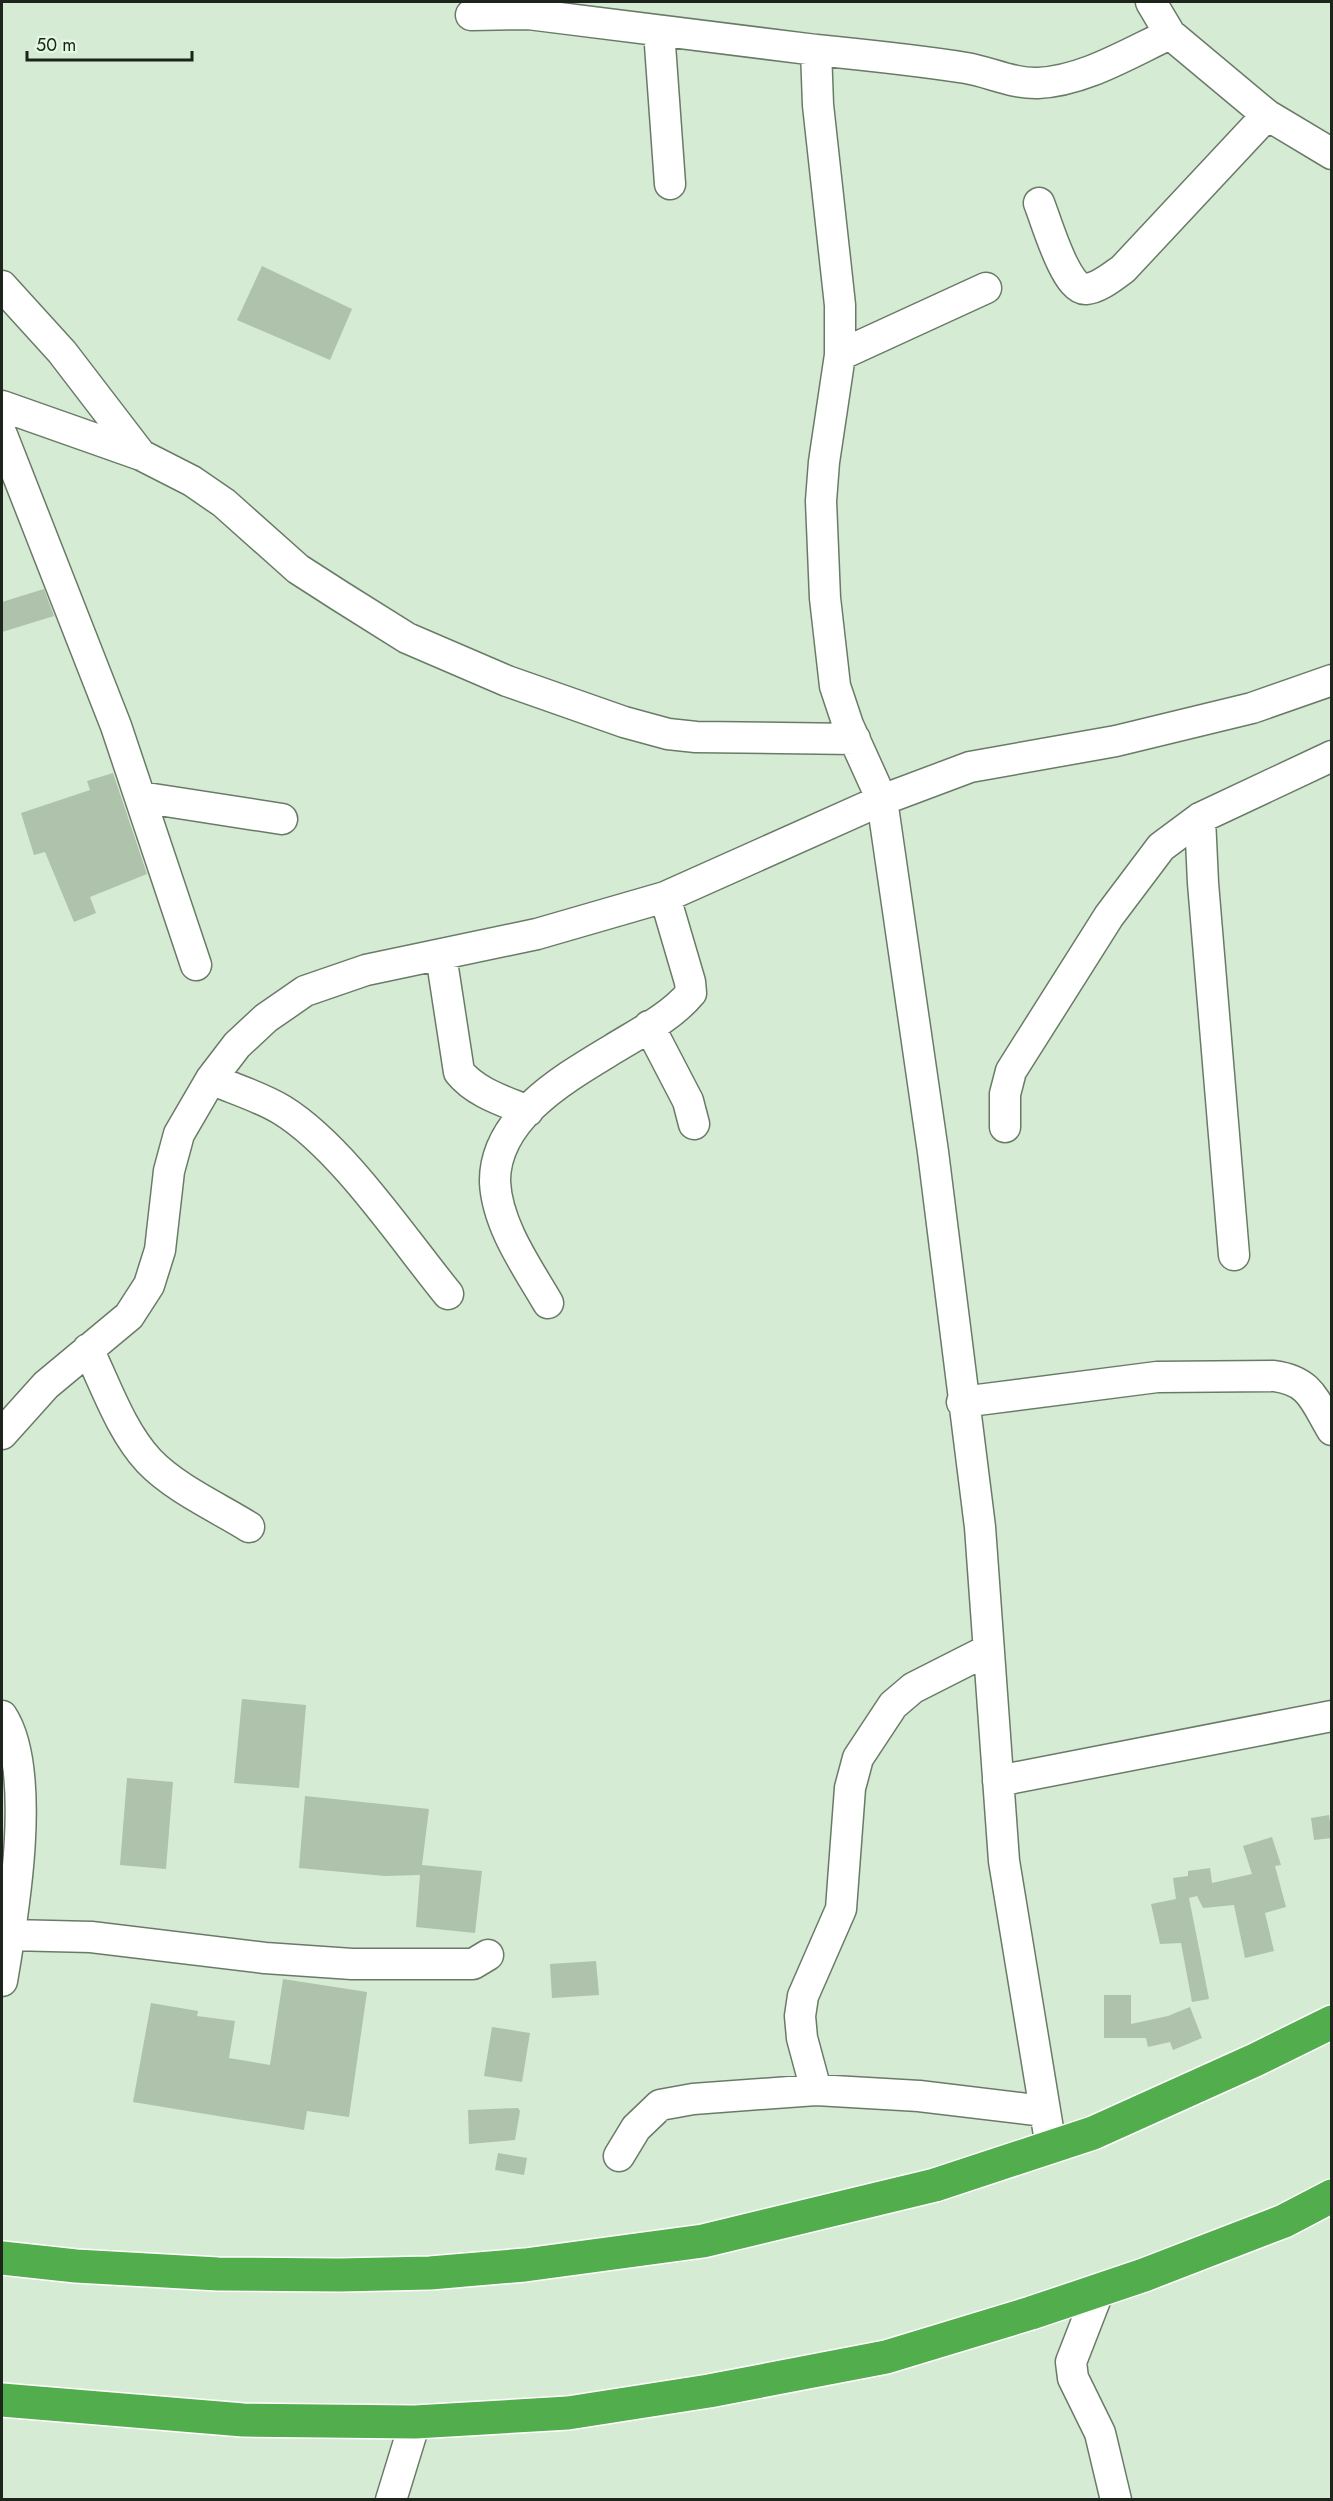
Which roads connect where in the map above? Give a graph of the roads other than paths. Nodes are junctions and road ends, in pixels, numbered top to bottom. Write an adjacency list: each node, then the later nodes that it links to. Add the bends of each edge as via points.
1 (1151, 2): 5 (street)
2 (529, 8): 3 (street); 4 (street)
3 (471, 15)
4 (659, 31): 6 (street); 9 (street)
5 (1170, 34): 6 (street, via 1107,64 1064,79 1037,83 969,69); 7 (street)
6 (816, 50): 13 (street, via 818,105 840,305)
7 (1267, 115): 8 (street); 10 (street, via 1123,269 1086,289 1076,287 1067,276)
8 (1332, 154)
9 (670, 184)
10 (1039, 203)
11 (2, 286): 16 (street, via 62,352)
12 (986, 288): 13 (street)
13 (840, 355): 18 (street, via 824,462 824,587 835,686)
14 (2, 406): 16 (street)
15 (2, 435): 20 (street)
16 (141, 455): 18 (street, via 192,481 298,569 407,638 507,681 668,734)
17 (1332, 680): 21 (street, via 1252,708 1116,741 970,767)
18 (855, 739): 21 (street)
19 (1332, 756): 22 (street)
20 (140, 797): 23 (street); 26 (street)
21 (882, 800): 24 (street); 36 (street, via 933,1152)
22 (1200, 818): 31 (street, via 1161,847 1102,925 1011,1071 1005,1094); 32 (street)
23 (282, 819)
24 (664, 897): 25 (street, via 537,934); 27 (street, via 691,993)
25 (441, 955): 28 (street, via 366,970 304,991 237,1045); 29 (street, via 459,1072 479,1090)
26 (196, 964)
27 (649, 1026): 29 (street, via 566,1077); 30 (street, via 688,1101)
28 (211, 1079): 33 (street, via 282,1110 318,1138); 35 (street, via 179,1134 160,1250 149,1285 129,1316)
29 (528, 1111): 34 (street, via 506,1136 497,1158 495,1184 514,1244)
30 (694, 1124)
31 (1005, 1127)
32 (1234, 1255)
33 (448, 1294)
34 (548, 1303)
35 (88, 1349): 38 (street, via 46,1385); 39 (street, via 131,1438 150,1462)
36 (962, 1402): 37 (street, via 1157,1377 1274,1376 1293,1379 1307,1388); 40 (street, via 980,1527)
37 (1332, 1430)
38 (2, 1434)
39 (249, 1527)
40 (988, 1650): 43 (street); 48 (street, via 913,1688 893,1705 858,1758 850,1788 841,1909 803,1996 800,2016)
41 (2, 1716): 44 (street, via 18,1765 21,1794 16,1902)
42 (1332, 1716): 43 (street)
43 (998, 1781): 49 (street, via 1004,1861)
44 (10, 1935): 45 (street, via 91,1937 352,1964 473,1964); 46 (street)
45 (488, 1955)
46 (2, 1981)
47 (1332, 2022): 50 (highway, via 1104,2128)
48 (816, 2090): 49 (street, via 919,2096); 51 (street, via 693,2098 660,2105 636,2128)
49 (1044, 2111): 50 (street)
50 (1052, 2147): 53 (highway, via 935,2185 702,2241 525,2265 430,2272 218,2274)
51 (620, 2156)
52 (1332, 2196): 54 (highway, via 1284,2220)
53 (2, 2258)
54 (1099, 2290): 56 (highway, via 886,2357 839,2367 568,2413); 58 (street, via 1071,2362 1073,2378 1100,2433)
55 (2, 2400): 56 (highway, via 243,2420)
56 (415, 2422): 57 (street)
57 (391, 2499)
58 (1116, 2499)

